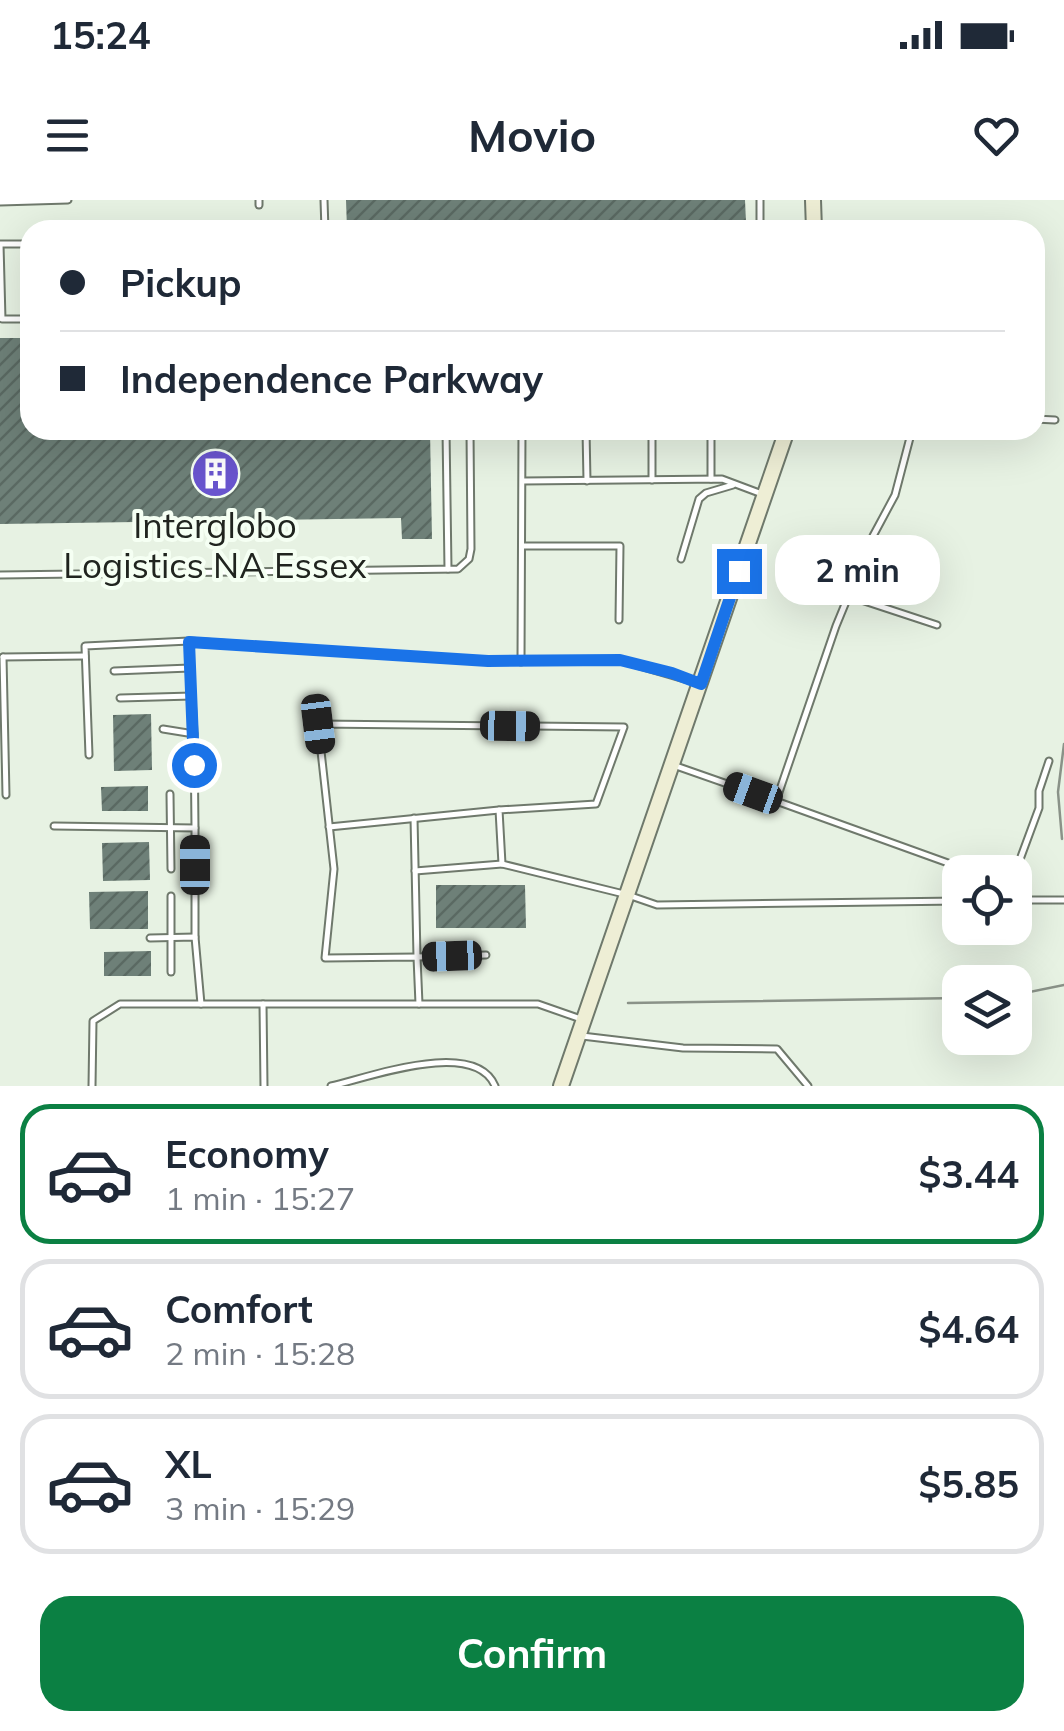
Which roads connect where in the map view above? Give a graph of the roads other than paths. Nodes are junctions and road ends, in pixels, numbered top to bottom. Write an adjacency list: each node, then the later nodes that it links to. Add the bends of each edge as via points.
1 (68, 200): 2 (lane)
2 (0, 202)
3 (20, 244): 4 (lane, via 0,244 2,320)
4 (20, 319)
5 (1045, 420): 6 (lane)
6 (1055, 420)
7 (446, 440): 23 (lane)
8 (470, 440): 23 (lane, via 472,549 458,569)
9 (522, 440): 18 (lane)
10 (586, 440): 15 (lane)
11 (652, 440): 16 (lane)
12 (711, 440): 17 (lane)
13 (784, 440): 20 (main road)
14 (910, 440): 25 (lane, via 896,495)
15 (586, 480): 16 (lane); 18 (lane)
16 (652, 480): 17 (lane)
17 (711, 480): 19 (lane)
18 (523, 481): 21 (lane)
19 (736, 484): 20 (lane); 22 (lane, via 699,500)
20 (765, 495): 34 (main road)
21 (522, 546): 26 (lane, via 620,546); 31 (lane)
22 (681, 560)
23 (448, 569): 24 (lane)
24 (0, 575)
25 (849, 596): 27 (lane); 44 (lane)
26 (619, 620)
27 (937, 625)
28 (189, 642): 29 (lane, via 85,646); 31 (lane); 32 (lane)
29 (85, 656): 30 (lane); 39 (lane)
30 (2, 657): 43 (lane)
31 (521, 662): 34 (lane, via 620,660)
32 (190, 668): 33 (lane); 35 (lane)
33 (114, 670)
34 (701, 684): 41 (main road)
35 (192, 696): 36 (lane); 38 (lane)
36 (120, 698)
37 (163, 730): 38 (lane)
38 (194, 734): 50 (lane)
39 (88, 754)
40 (1049, 761): 51 (lane)
41 (673, 765): 44 (lane); 56 (main road)
42 (170, 794): 49 (lane)
43 (6, 796)
44 (776, 801): 52 (lane)
45 (499, 810): 46 (lane); 48 (lane, via 596,804 624,727 318,724); 53 (lane)
46 (414, 818): 48 (lane); 55 (lane)
47 (54, 826): 49 (lane)
48 (329, 827): 65 (lane, via 334,869 325,958)
49 (168, 828): 50 (lane); 54 (lane)
50 (195, 828): 61 (lane)
51 (1021, 855)
52 (942, 861)
53 (502, 864): 55 (lane); 56 (lane)
54 (171, 869)
55 (415, 871): 65 (lane)
56 (628, 895): 60 (lane, via 657,905); 70 (main road)
57 (170, 896): 63 (lane)
58 (1032, 900): 59 (lane)
59 (1064, 900)
60 (942, 901)
61 (196, 937): 63 (lane); 67 (lane)
62 (150, 938): 63 (lane)
63 (169, 938): 66 (lane)
64 (486, 955): 65 (lane)
65 (417, 957): 69 (lane)
66 (172, 972)
67 (200, 1004): 68 (lane); 71 (lane, via 120,1004 98,1015)
68 (263, 1004): 69 (lane); 72 (lane)
69 (419, 1004): 70 (lane, via 538,1004)
70 (581, 1028): 75 (main road); 76 (lane, via 682,1048 777,1049)
71 (92, 1086)
72 (264, 1086)
73 (330, 1086): 74 (lane, via 453,1060 479,1066)
74 (494, 1086)
75 (561, 1086)
76 (808, 1086)

